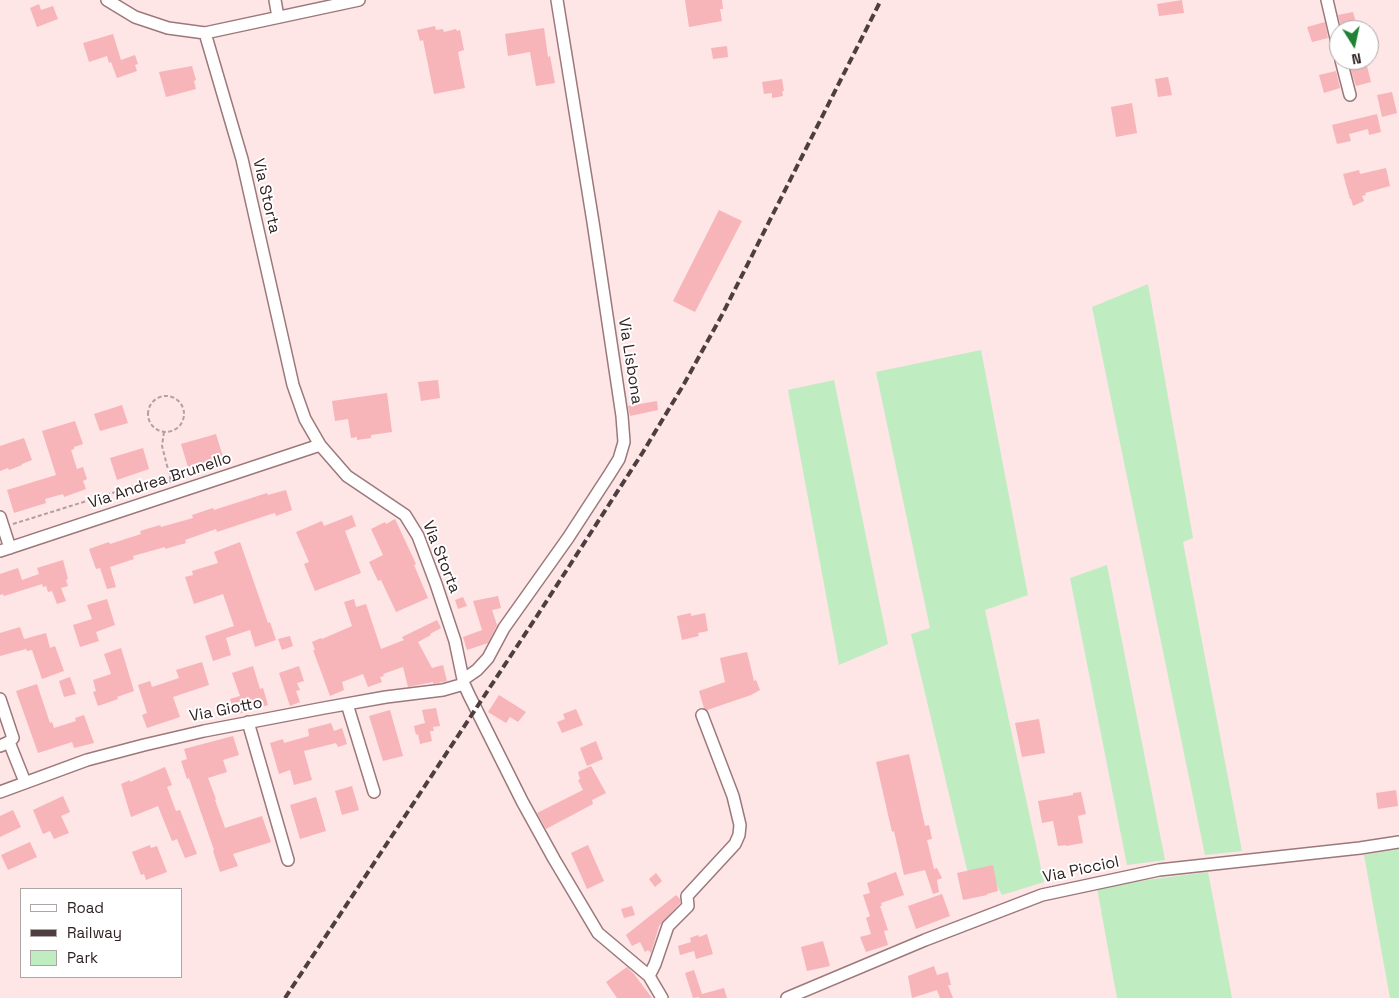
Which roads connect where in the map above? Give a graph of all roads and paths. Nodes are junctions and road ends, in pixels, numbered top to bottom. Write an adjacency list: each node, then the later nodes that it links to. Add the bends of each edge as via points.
1 (107, 0): 8 (street, via 135,17 168,28)
2 (275, 0): 6 (street)
3 (358, 0): 6 (street)
4 (557, 0): 15 (street, Via Lisbona, via 624,442 609,475 504,628 488,658)
5 (1326, 0): 7 (street)
6 (278, 17): 8 (street)
7 (1331, 20)
8 (205, 33): 12 (street, Via Storta, via 242,159 293,385 305,419)
9 (1344, 70): 10 (street)
10 (1350, 95)
11 (164, 432): 11 (path, via 152,426 148,412 155,400 168,397 180,403 184,415 182,424 171,432); 13 (path, via 162,446 172,482 157,480)
12 (320, 445): 14 (street, Via Andrea Brunello); 15 (street, Via Storta, via 347,476 406,515 418,536 436,584 455,641)
13 (2, 522): 14 (street, Via Andrea Brunello)
14 (5, 549)
15 (464, 682): 17 (street, Via Giotto, via 438,691); 26 (street, Via Storta, via 540,834 598,933)
16 (0, 699): 20 (street, via 14,738)
17 (347, 704): 19 (street, Via Giotto); 23 (street)
18 (702, 715): 26 (street, via 734,796 740,825 738,835 735,844 687,896 688,906 668,926)
19 (248, 722): 21 (street, Via Giotto, via 87,760); 25 (street)
20 (4, 744): 21 (street)
21 (25, 782): 22 (street, Via Giotto)
22 (0, 792)
23 (374, 792)
24 (1399, 842): 28 (street, Via Picciol, via 1159,870 1042,895)
25 (288, 860)
26 (649, 976): 27 (street, Via Storta)
27 (662, 998)
28 (788, 998)

